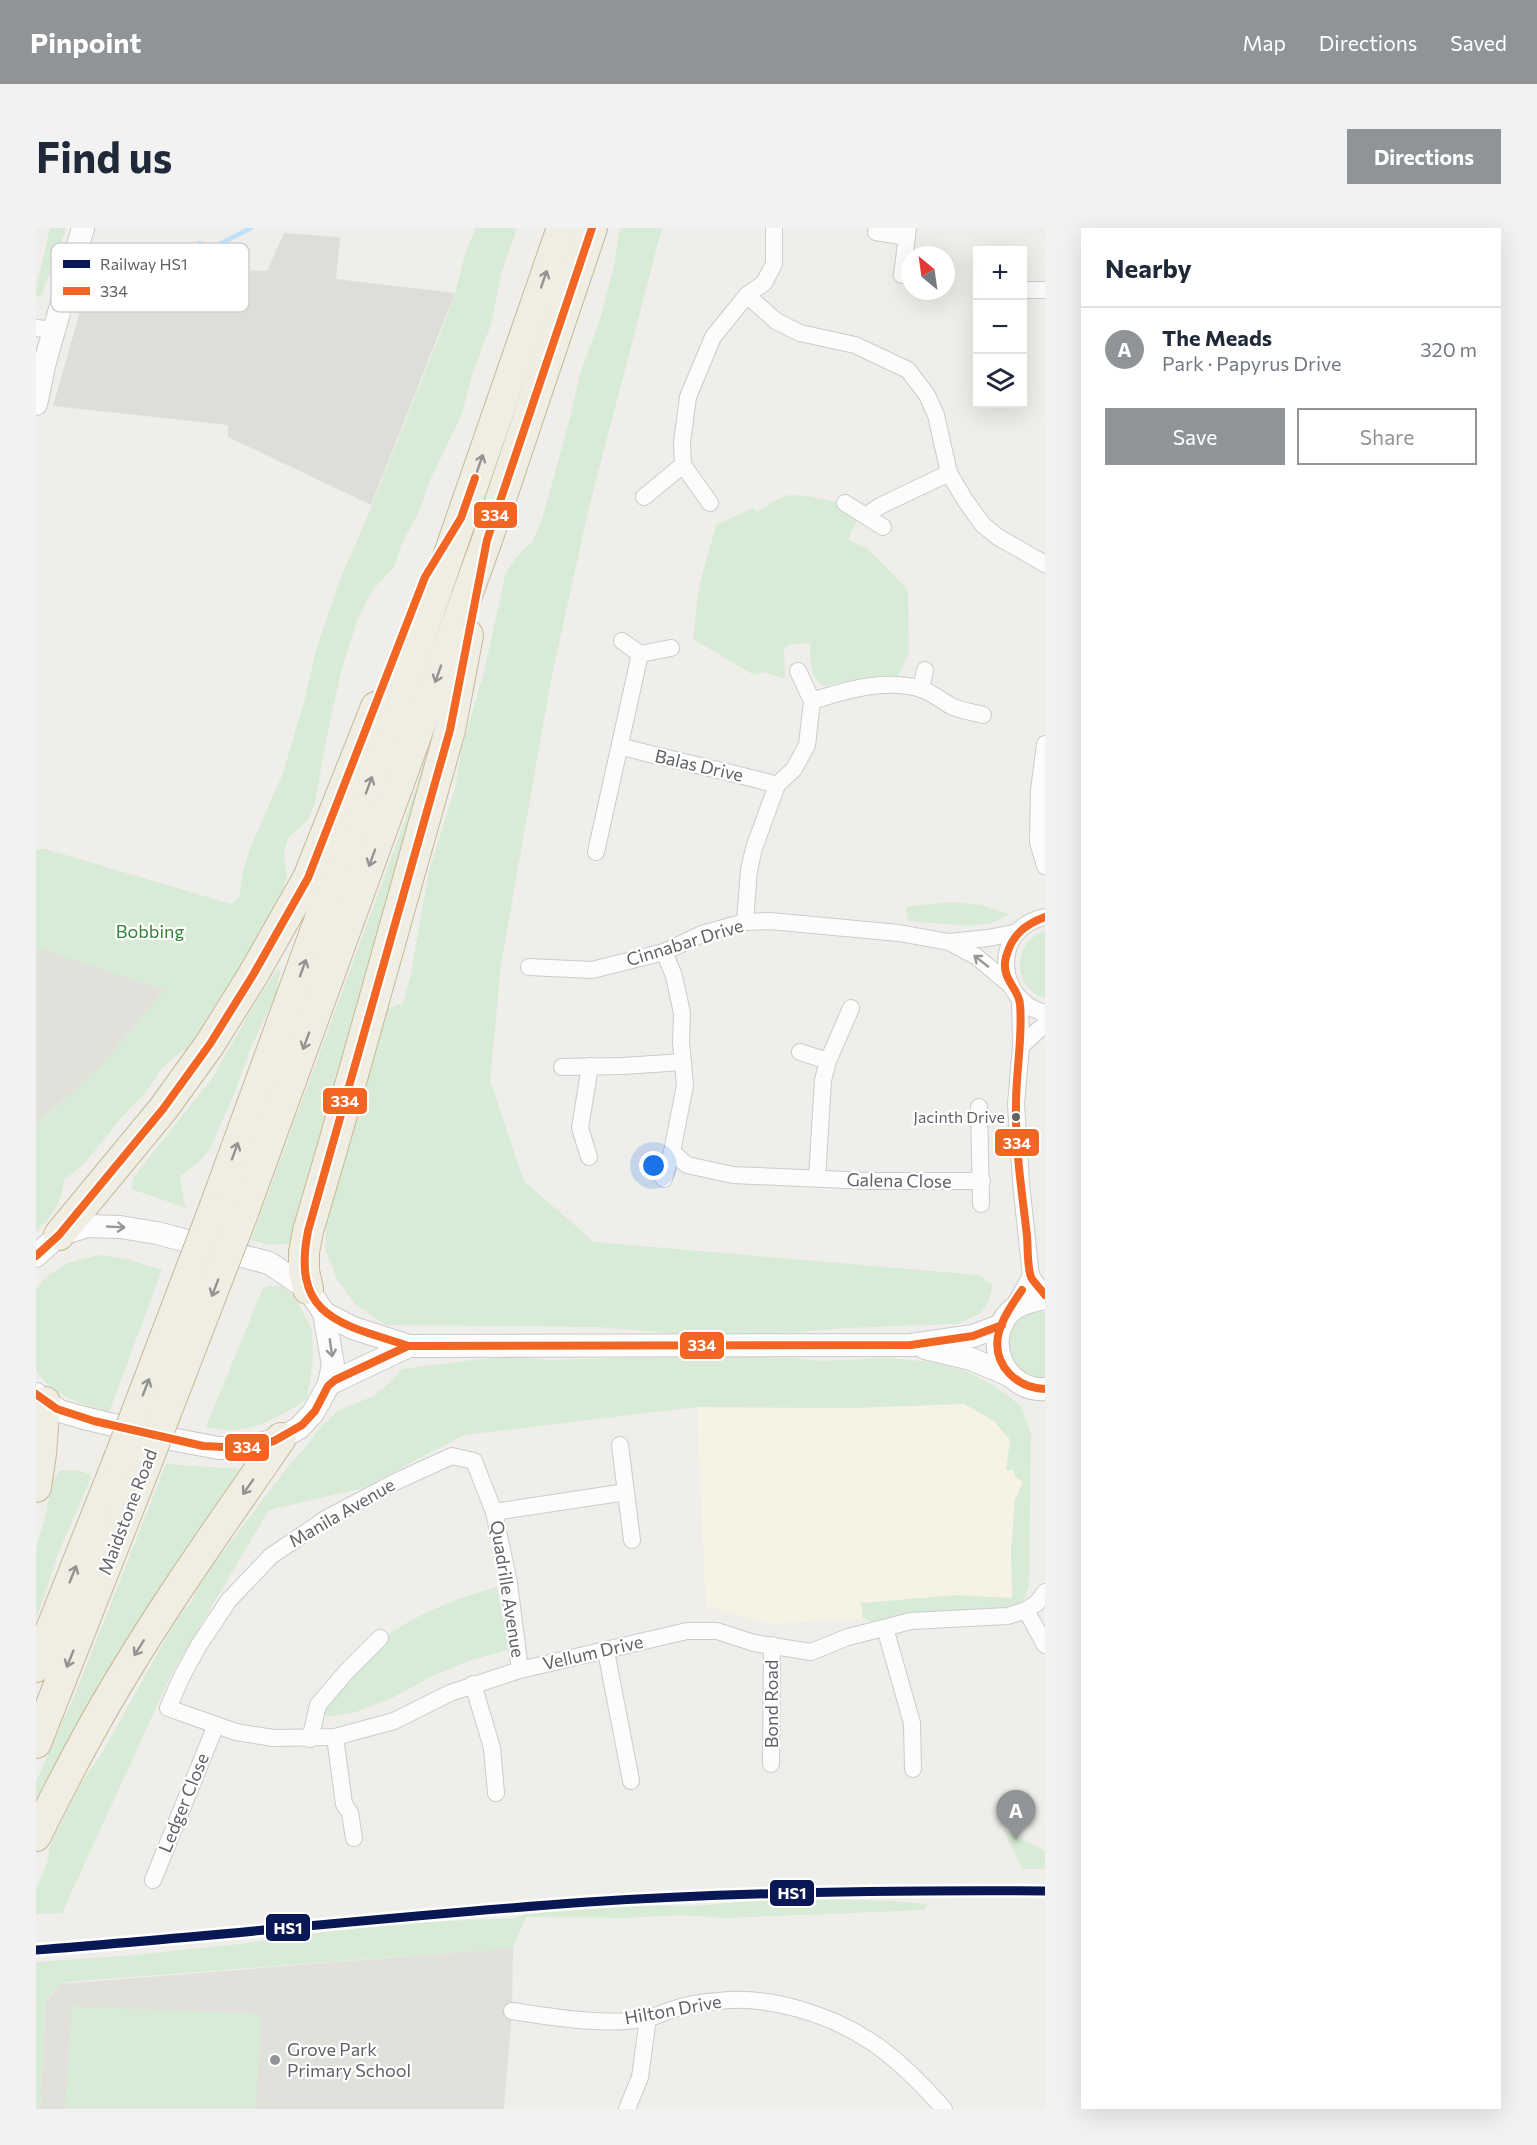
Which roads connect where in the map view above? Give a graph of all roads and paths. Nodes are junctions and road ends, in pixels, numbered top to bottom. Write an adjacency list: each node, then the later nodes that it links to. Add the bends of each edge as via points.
1 (83, 228): 7 (main road)
2 (562, 228): 21 (highway, one-way to 2)
3 (592, 228): 23 (highway)
4 (774, 228): 11 (street, via 774,264 764,283)
5 (876, 232): 6 (street)
6 (908, 233)
7 (78, 243)
8 (1045, 284): 10 (street)
9 (1027, 290): 10 (street)
10 (1045, 292)
11 (747, 295): 15 (street, via 713,337 697,373 688,397); 16 (street, via 776,321 800,333 855,345 908,370 936,415)
12 (52, 312): 13 (main road)
13 (46, 329): 14 (main road, via 45,362)
14 (36, 404)
15 (683, 465): 17 (street); 18 (street)
16 (950, 473): 20 (street); 24 (street, via 983,525)
17 (644, 497)
18 (710, 502)
19 (845, 503): 20 (street)
20 (867, 516): 22 (street)
21 (461, 518): 62 (highway, one-way to 21, via 326,906); 63 (highway, via 425,578 308,878 210,1044 163,1109)
22 (883, 527)
23 (487, 540): 62 (highway, one-way to 62); 67 (highway, via 450,730 308,1231 304,1271)
24 (1045, 564)
25 (622, 641): 27 (street)
26 (671, 648): 27 (street)
27 (640, 654): 34 (street)
28 (926, 670): 30 (street)
29 (798, 671): 31 (street)
30 (921, 689): 31 (street, via 878,685); 32 (street, via 954,707)
31 (812, 701): 35 (street, via 807,745 794,769)
32 (983, 714)
33 (1045, 744): 37 (street, via 1038,842)
34 (620, 746): 35 (street, Balas Drive); 36 (street)
35 (777, 785): 39 (street, via 754,848)
36 (596, 852)
37 (1045, 866)
38 (1045, 917): 40 (street)
39 (745, 922): 41 (street, Cinnabar Drive, via 899,933); 42 (street, Cinnabar Drive, via 702,934)
40 (1018, 932): 41 (street, Cinnabar Drive); 44 (street, via 1005,960)
41 (949, 942): 44 (street, Cinnabar Drive, one-way to 41, via 977,957)
42 (664, 952): 43 (street, Cinnabar Drive, via 592,970); 52 (street, via 682,1013)
43 (529, 967)
44 (1010, 985): 45 (street)
45 (1020, 1000): 47 (street); 49 (street)
46 (851, 1008): 51 (street)
47 (1045, 1013)
48 (1045, 1024): 49 (street)
49 (1021, 1046): 65 (street, via 1016,1104)
50 (800, 1052): 51 (street)
51 (828, 1061): 58 (street, via 823,1080)
52 (683, 1062): 53 (street); 56 (street, via 685,1085)
53 (590, 1066): 54 (street); 57 (street, via 580,1128)
54 (562, 1067)
55 (979, 1107): 60 (street)
56 (672, 1152): 58 (street, Galena Close, via 687,1165 733,1175); 59 (street)
57 (589, 1157)
58 (817, 1178): 60 (street, Galena Close)
59 (664, 1179)
60 (982, 1181): 61 (street)
61 (981, 1204)
62 (229, 1210): 78 (highway, Maidstone Road, bridge)
63 (59, 1235): 64 (main road); 67 (main road, one-way to 67, via 87,1226 157,1233 269,1263)
64 (36, 1256)
65 (1031, 1276): 66 (street); 68 (street)
66 (1045, 1296): 68 (main road)
67 (316, 1301): 70 (main road, via 354,1328); 72 (main road, one-way to 72, via 333,1365)
68 (1007, 1318): 69 (main road, via 973,1336); 71 (main road, via 998,1338 998,1351)
69 (911, 1345): 70 (main road); 71 (main road, via 971,1359)
70 (409, 1346): 72 (main road)
71 (1009, 1375): 73 (main road, via 1035,1390)
72 (329, 1384): 75 (main road, via 313,1413 299,1428)
73 (1045, 1389)
74 (40, 1398): 75 (main road, via 60,1411 84,1418 219,1448 246,1448); 79 (highway, via 41,1454)
75 (281, 1438): 102 (highway, one-way to 102, via 123,1674)
76 (621, 1445): 80 (street)
77 (452, 1456): 81 (street, Quadrille Avenue, via 474,1461); 93 (street, Manila Avenue, via 327,1518 271,1556 229,1600 199,1645)
78 (131, 1464): 90 (highway, Maidstone Road, one-way to 78); 97 (highway, Maidstone Road, one-way to 97)
79 (36, 1487)
80 (626, 1492): 81 (street); 82 (street)
81 (494, 1512): 91 (street, Quadrille Avenue)
82 (632, 1540)
83 (1045, 1592): 84 (street)
84 (1026, 1610): 85 (street, Vellum Drive, via 992,1617 916,1620); 88 (street)
85 (885, 1628): 87 (street, Vellum Drive, via 811,1652); 99 (street, via 912,1723)
86 (380, 1638): 96 (street, via 318,1706)
87 (772, 1645): 89 (street, Vellum Drive, via 717,1631 687,1631); 98 (street, Bond Road)
88 (1045, 1645)
89 (606, 1651): 91 (street, Vellum Drive); 100 (street)
90 (36, 1667)
91 (520, 1670): 92 (street, Vellum Drive)
92 (473, 1684): 95 (street, Vellum Drive, via 394,1721); 101 (street, via 492,1749)
93 (168, 1708): 94 (street, Vellum Drive)
94 (216, 1725): 96 (street, Vellum Drive, via 273,1738); 104 (street, Ledger Close)
95 (336, 1737): 96 (street, Vellum Drive); 103 (street, via 344,1804 350,1813)
96 (310, 1739)
97 (36, 1743)
98 (771, 1764)
99 (913, 1769)
100 (631, 1781)
101 (496, 1793)
102 (36, 1836)
103 (354, 1838)
104 (153, 1881)
105 (512, 2011): 106 (street, Hilton Drive, via 565,2019)
106 (648, 2018): 107 (street, via 640,2077); 108 (street, Hilton Drive, via 676,2008 722,2000 786,2006 821,2016 870,2041 913,2075)
107 (627, 2109)
108 (944, 2109)

